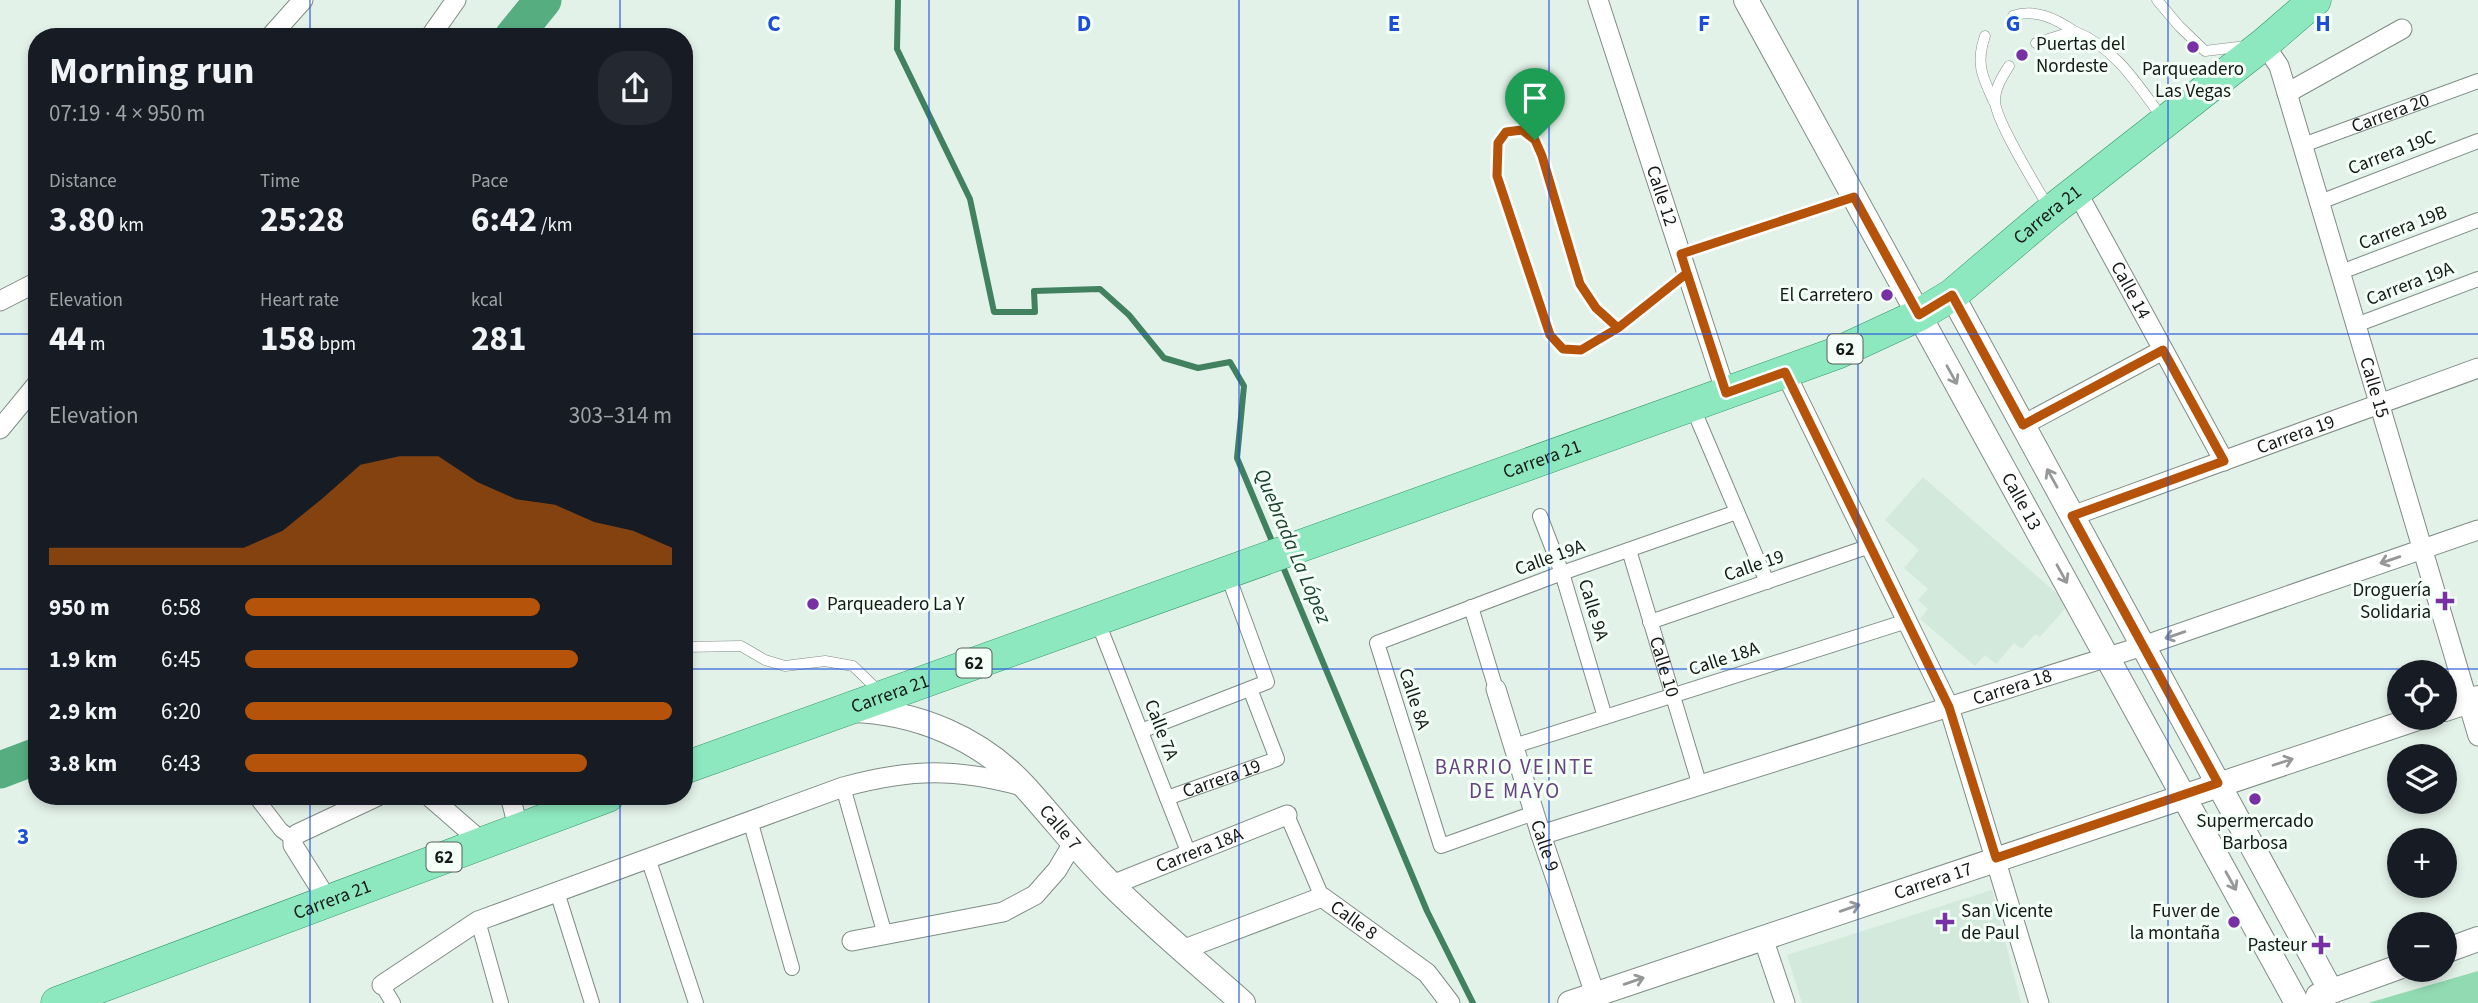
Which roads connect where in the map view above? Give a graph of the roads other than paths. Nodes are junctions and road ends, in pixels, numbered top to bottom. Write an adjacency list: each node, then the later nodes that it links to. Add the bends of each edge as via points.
1 (303, 0): 8 (street)
2 (456, 0): 9 (street)
3 (1746, 0): 23 (street, Calle 13)
4 (2157, 0): 14 (lane, via 2205,51)
5 (2315, 0): 14 (main road, Carrera 21 / 62)
6 (1603, 1): 27 (street, Calle 12)
7 (2013, 16): 11 (lane, via 2046,16)
8 (278, 28)
9 (436, 28)
10 (2402, 29): 17 (street)
11 (2074, 31): 13 (lane); 19 (lane, via 2097,43 2126,68)
12 (1985, 36): 18 (lane, via 1980,71)
13 (2036, 43)
14 (2264, 44): 17 (street, Calle 15, via 2279,66); 19 (main road, Carrera 21 / 62)
15 (2009, 66): 18 (lane, via 1999,82)
16 (2478, 81): 21 (street, Carrera 20)
17 (2287, 93): 21 (street, Calle 15)
18 (1995, 104): 25 (lane)
19 (2164, 120): 22 (main road, Carrera 21 / 62)
20 (2478, 141): 24 (street, Carrera 19C)
21 (2303, 145): 24 (street, Calle 15)
22 (2077, 192): 25 (main road, Carrera 21 / 62); 36 (street, Calle 14)
23 (1854, 197): 27 (lane); 33 (street, Calle 13)
24 (2320, 201): 28 (street, Calle 15)
25 (2051, 212): 31 (main road, Carrera 21 / 62)
26 (2478, 220): 28 (street, Carrera 19B)
27 (1684, 264): 35 (lane); 39 (street, Calle 12)
28 (2341, 272): 34 (street, Calle 15)
29 (2478, 279): 34 (street, Carrera 19A)
30 (28, 287): 32 (street)
31 (1952, 295): 33 (main road, Carrera 21 / 62); 43 (street, Calle 13)
32 (0, 301)
33 (1919, 315): 38 (main road, Carrera 21 / 62); 63 (street, Calle 13, one-way to 63)
34 (2356, 325): 41 (street, Calle 15)
35 (1618, 328): 35 (lane, via 1581,350 1563,349 1550,335 1497,176 1498,143 1506,132 1522,130 1535,140 1580,284 1596,308)
36 (2163, 350): 43 (street); 45 (street, Calle 14)
37 (2478, 368): 41 (street, Carrera 19)
38 (1785, 372): 39 (main road, Carrera 21 / 62); 50 (street)
39 (1726, 393): 42 (main road, Carrera 21 / 62)
40 (28, 395): 44 (street)
41 (2380, 404): 45 (street, Carrera 19); 51 (street, Calle 15)
42 (1692, 406): 46 (street); 53 (main road, Carrera 21 / 62)
43 (2023, 425): 48 (street, Calle 13, one-way to 43)
44 (0, 429)
45 (2224, 461): 48 (street, Carrera 19)
46 (1737, 512): 52 (street, Calle 19A); 55 (street)
47 (1540, 516): 54 (street, Calle 9A)
48 (2072, 516): 61 (street, Calle 13)
49 (2478, 530): 51 (street, Carrera 18)
50 (1870, 547): 55 (street, Calle 19); 58 (street)
51 (2423, 549): 61 (street, Carrera 18, one-way to 61); 68 (street, Calle 15)
52 (1629, 550): 54 (street, Calle 19A); 59 (street, Calle 10)
53 (1227, 573): 57 (main road, Carrera 21 / 62); 64 (street, via 1267,682)
54 (1562, 573): 56 (street, Calle 19A); 71 (street, Calle 9A)
55 (1767, 582): 59 (street, Calle 19)
56 (1471, 607): 60 (street, Calle 19A); 65 (street, Calle 9)
57 (1097, 620): 66 (main road, Carrera 21 / 62); 73 (street, Calle 7A)
58 (1907, 621): 67 (street, Calle 18A); 69 (street)
59 (1650, 622): 67 (street, Calle 10)
60 (1377, 643): 88 (street, Calle 8A, via 1441,846)
61 (2143, 646): 63 (street, Carrera 18); 77 (street, Calle 13)
62 (693, 647): 66 (lane, via 741,646 785,666 825,661 853,666)
63 (2108, 657): 69 (street, Carrera 18); 81 (street, Calle 13)
64 (1250, 689): 73 (street); 82 (street, Carrera 19, via 1277,759)
65 (1496, 689): 75 (street, Calle 9)
66 (883, 695): 70 (main road, Carrera 21 / 62)
67 (1673, 695): 71 (street, Calle 18A); 78 (street, Calle 10)
68 (2473, 699): 74 (street, Calle 15)
69 (1949, 707): 78 (street, Carrera 18); 98 (street)
70 (846, 710): 76 (main road, Carrera 21 / 62); 80 (street, Calle 7, via 905,717 942,729 978,747)
71 (1605, 717): 75 (street, Calle 18A)
72 (2387, 728): 77 (street, Carrera 17, one-way to 72)
73 (1141, 731): 82 (street, Calle 7A)
74 (2478, 736)
75 (1514, 746): 88 (street, Calle 9)
76 (693, 765)
77 (2218, 783): 81 (street, Carrera 17); 113 (street, Calle 13)
78 (1700, 786): 92 (street, Carrera 18)
79 (843, 787): 80 (street, via 915,772 990,777); 90 (street); 104 (street)
80 (1026, 787): 95 (street, Calle 7)
81 (2183, 795): 98 (street, Carrera 17); 125 (street, Calle 13, one-way to 125)
82 (1167, 798): 96 (street, Calle 7A)
83 (262, 805): 93 (street)
84 (359, 805): 93 (street)
85 (439, 805): 94 (street)
86 (512, 805): 91 (street)
87 (584, 805): 91 (main road, Carrera 21 / 62)
88 (1534, 813): 92 (street, Calle 9)
89 (1287, 815): 96 (street, Carrera 18A); 101 (street, Calle 8)
90 (750, 820): 97 (street); 110 (street)
91 (519, 830): 94 (main road, Carrera 21 / 62)
92 (1541, 835): 114 (street, Calle 9)
93 (293, 839): 102 (street)
94 (483, 843): 102 (main road, Carrera 21 / 62)
95 (1073, 843): 99 (street, Calle 7); 104 (street, via 1035,895 1003,912)
96 (1189, 854): 99 (street, Carrera 18A)
97 (649, 858): 100 (street); 119 (street)
98 (1996, 858): 105 (street, Carrera 17, one-way to 98); 124 (street)
99 (1112, 885): 109 (street, Calle 7)
100 (557, 892): 103 (street); 118 (street)
101 (1322, 897): 109 (street); 121 (street, Calle 8, via 1427,973)
102 (328, 901): 115 (main road, Carrera 21 / 62)
103 (478, 921): 112 (street); 117 (street)
104 (885, 935): 107 (street)
105 (1763, 937): 114 (street, Carrera 17, one-way to 105); 123 (street)
106 (2478, 939): 108 (street)
107 (852, 941)
108 (2457, 947)
109 (1182, 950): 120 (street, Calle 7)
110 (792, 968)
111 (2387, 971): 113 (street)
112 (382, 985): 116 (street)
113 (2331, 991): 125 (street)
114 (1596, 999): 122 (street, Carrera 17)
115 (57, 1003)
116 (393, 1003)
117 (501, 1003)
118 (592, 1003)
119 (696, 1003)
120 (1243, 1003)
121 (1450, 1003)
122 (1570, 1003)
123 (1785, 1003)
124 (2039, 1003)
125 (2298, 1003)

